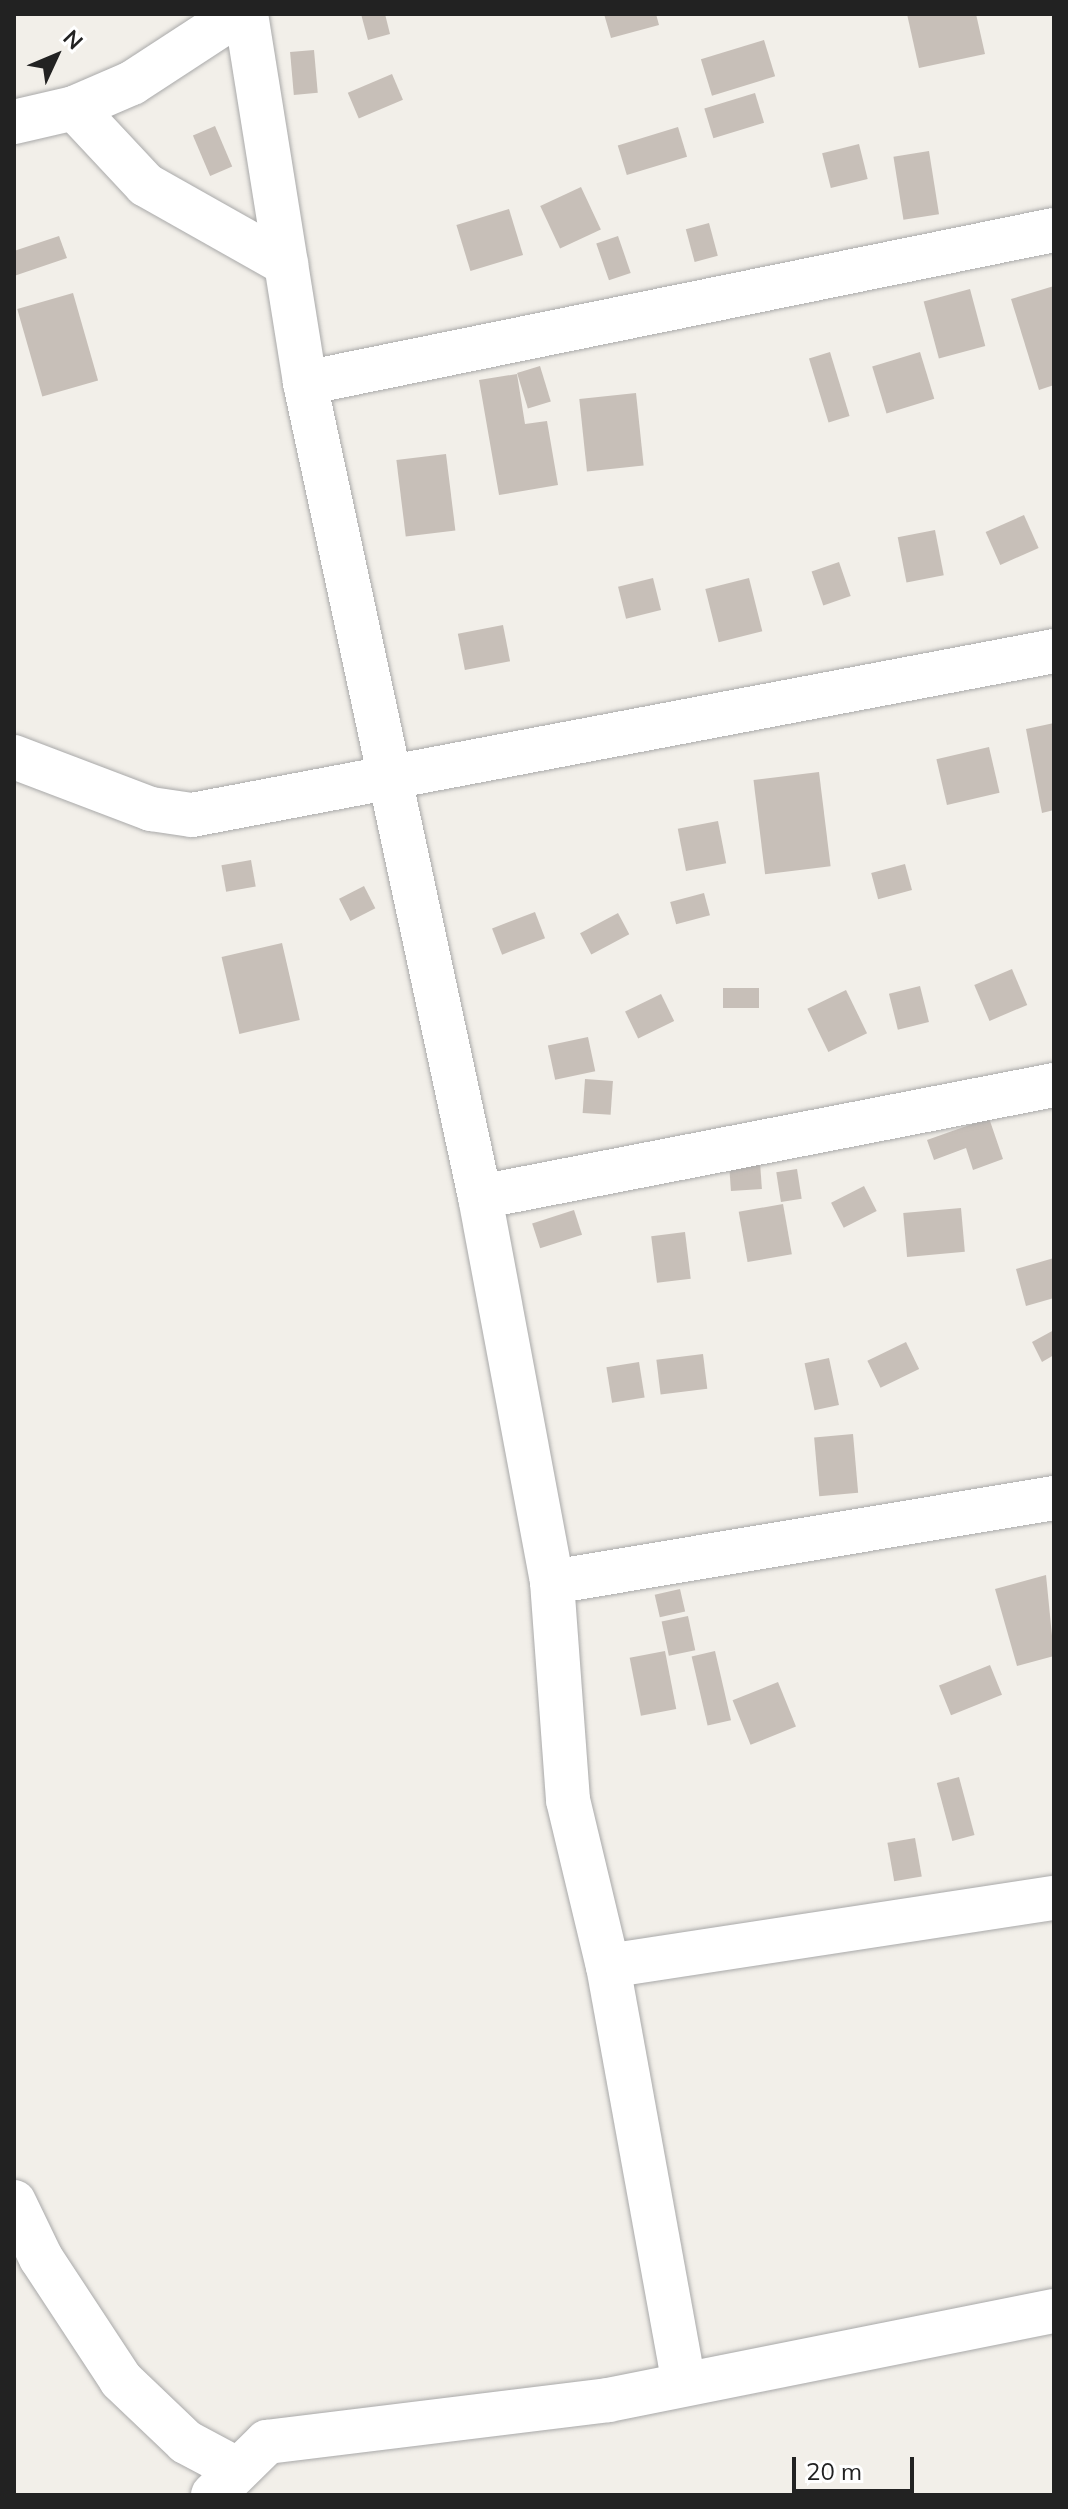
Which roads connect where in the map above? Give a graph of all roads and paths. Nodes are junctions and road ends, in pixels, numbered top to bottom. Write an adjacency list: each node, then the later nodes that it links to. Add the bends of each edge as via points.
1 (238, 14): 3 (street, via 186,53)
2 (246, 14): 6 (street)
3 (74, 108): 4 (street); 6 (street, via 146,185)
4 (14, 122)
5 (1054, 230): 7 (street)
6 (286, 264): 7 (street)
7 (305, 383): 10 (street)
8 (1054, 651): 10 (street)
9 (14, 757): 10 (street, via 151,809 192,815)
10 (386, 779): 12 (street)
11 (1054, 1085): 12 (street)
12 (480, 1197): 14 (street)
13 (1054, 1498): 14 (street)
14 (552, 1582): 16 (street, via 568,1800)
15 (1054, 1898): 16 (street)
16 (608, 1966): 19 (street)
17 (14, 2202): 20 (street, via 121,2380)
18 (1054, 2311): 19 (street)
19 (683, 2380): 20 (street, via 608,2400 267,2442)
20 (223, 2481)

